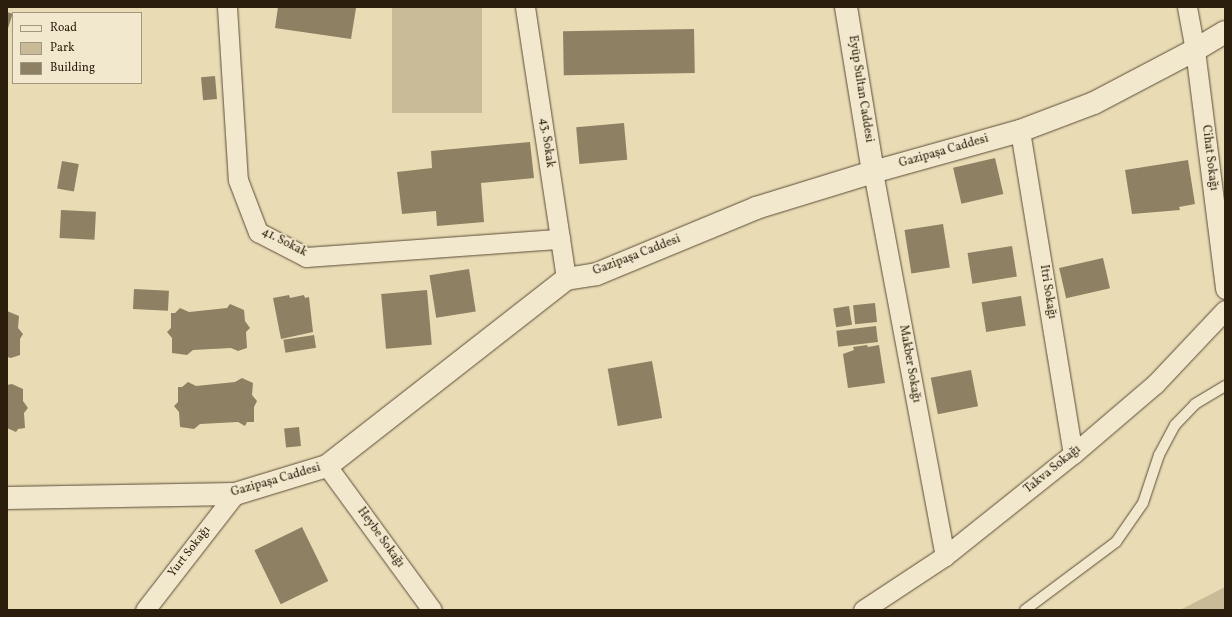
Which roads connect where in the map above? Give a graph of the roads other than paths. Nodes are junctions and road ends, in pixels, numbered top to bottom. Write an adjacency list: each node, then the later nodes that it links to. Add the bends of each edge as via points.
1 (227, 7): 9 (street, 41. Sokak, via 238,180 258,232 306,257)
2 (525, 7): 9 (street, 43. Sokak)
3 (846, 7): 8 (street, Eyüp Sultan Caddesi)
4 (1187, 7): 6 (street, Cihat Sokağı)
5 (1225, 32): 6 (street, Gazipaşa Caddesi)
6 (1195, 50): 7 (street, Gazipaşa Caddesi, via 1094,103); 11 (street, Cihat Sokağı)
7 (1020, 131): 8 (street, Gazipaşa Caddesi); 14 (street, Itri Sokağı)
8 (873, 172): 10 (street, Gazipaşa Caddesi, via 756,208 597,274); 18 (street, Makber Sokağı)
9 (560, 239): 10 (street, 43. Sokak)
10 (566, 279): 15 (street, Gazipaşa Caddesi)
11 (1225, 289)
12 (1225, 310): 14 (street, Takva Sokağı, via 1155,384)
13 (1225, 386): 22 (lane, via 1195,404 1175,425 1159,456 1143,503 1116,542)
14 (1073, 454): 18 (street, Takva Sokağı)
15 (327, 466): 16 (street, Gazipaşa Caddesi); 20 (street, Heybe Sokağı)
16 (235, 494): 17 (street, Gazipaşa Caddesi); 19 (street, Yurt Sokağı)
17 (7, 498)
18 (944, 556): 21 (street, Takva Sokağı)
19 (145, 610)
20 (432, 610)
21 (863, 610)
22 (1025, 610)

